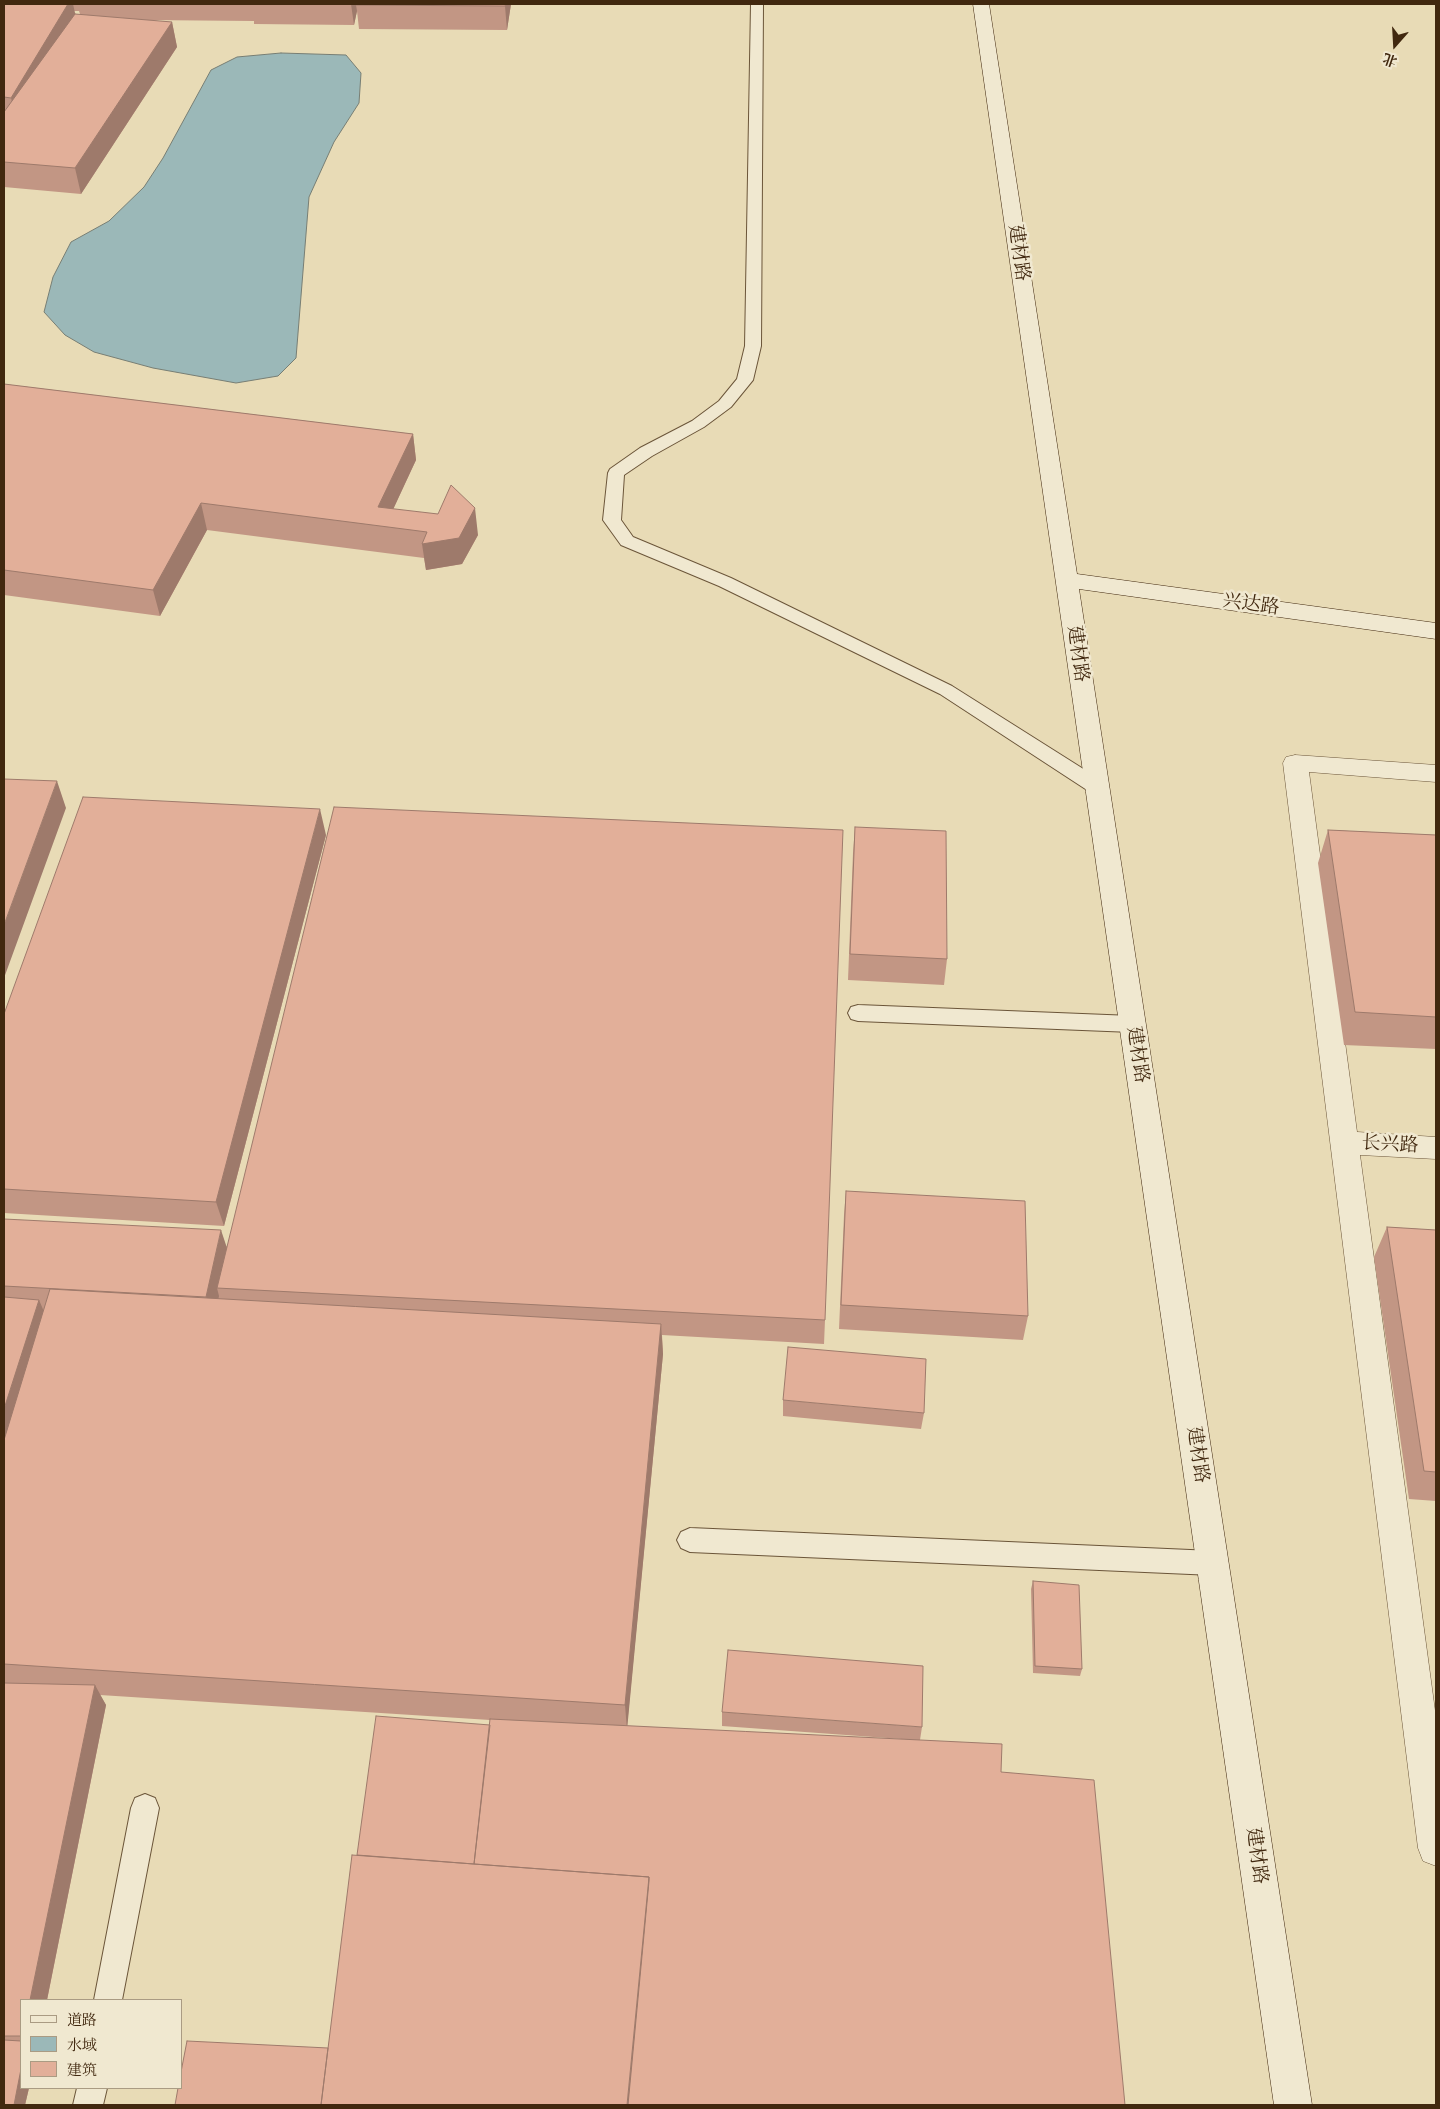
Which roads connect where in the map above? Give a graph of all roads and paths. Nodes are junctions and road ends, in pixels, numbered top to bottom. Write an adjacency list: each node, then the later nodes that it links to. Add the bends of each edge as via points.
1 (758, 4): 6 (lane, via 753,346 745,380 725,404 698,424 646,452 616,473 612,520 627,541 725,582 946,690)
2 (981, 4): 3 (street, 建材路)
3 (1066, 580): 4 (street, 兴达路); 6 (street, 建材路)
4 (1436, 631)
5 (1436, 773): 9 (street, via 1295,763)
6 (1097, 787): 8 (street, 建材路)
7 (858, 1013): 8 (lane)
8 (1132, 1024): 12 (street, 建材路)
9 (1345, 1143): 10 (street, 长兴路); 13 (street)
10 (1436, 1148)
11 (690, 1540): 12 (lane)
12 (1213, 1563): 19 (street, 建材路)
13 (1424, 1663): 15 (street)
14 (145, 1808): 16 (lane)
15 (1436, 1848)
16 (108, 1999)
17 (92, 2089): 18 (lane)
18 (88, 2105)
19 (1293, 2105)

